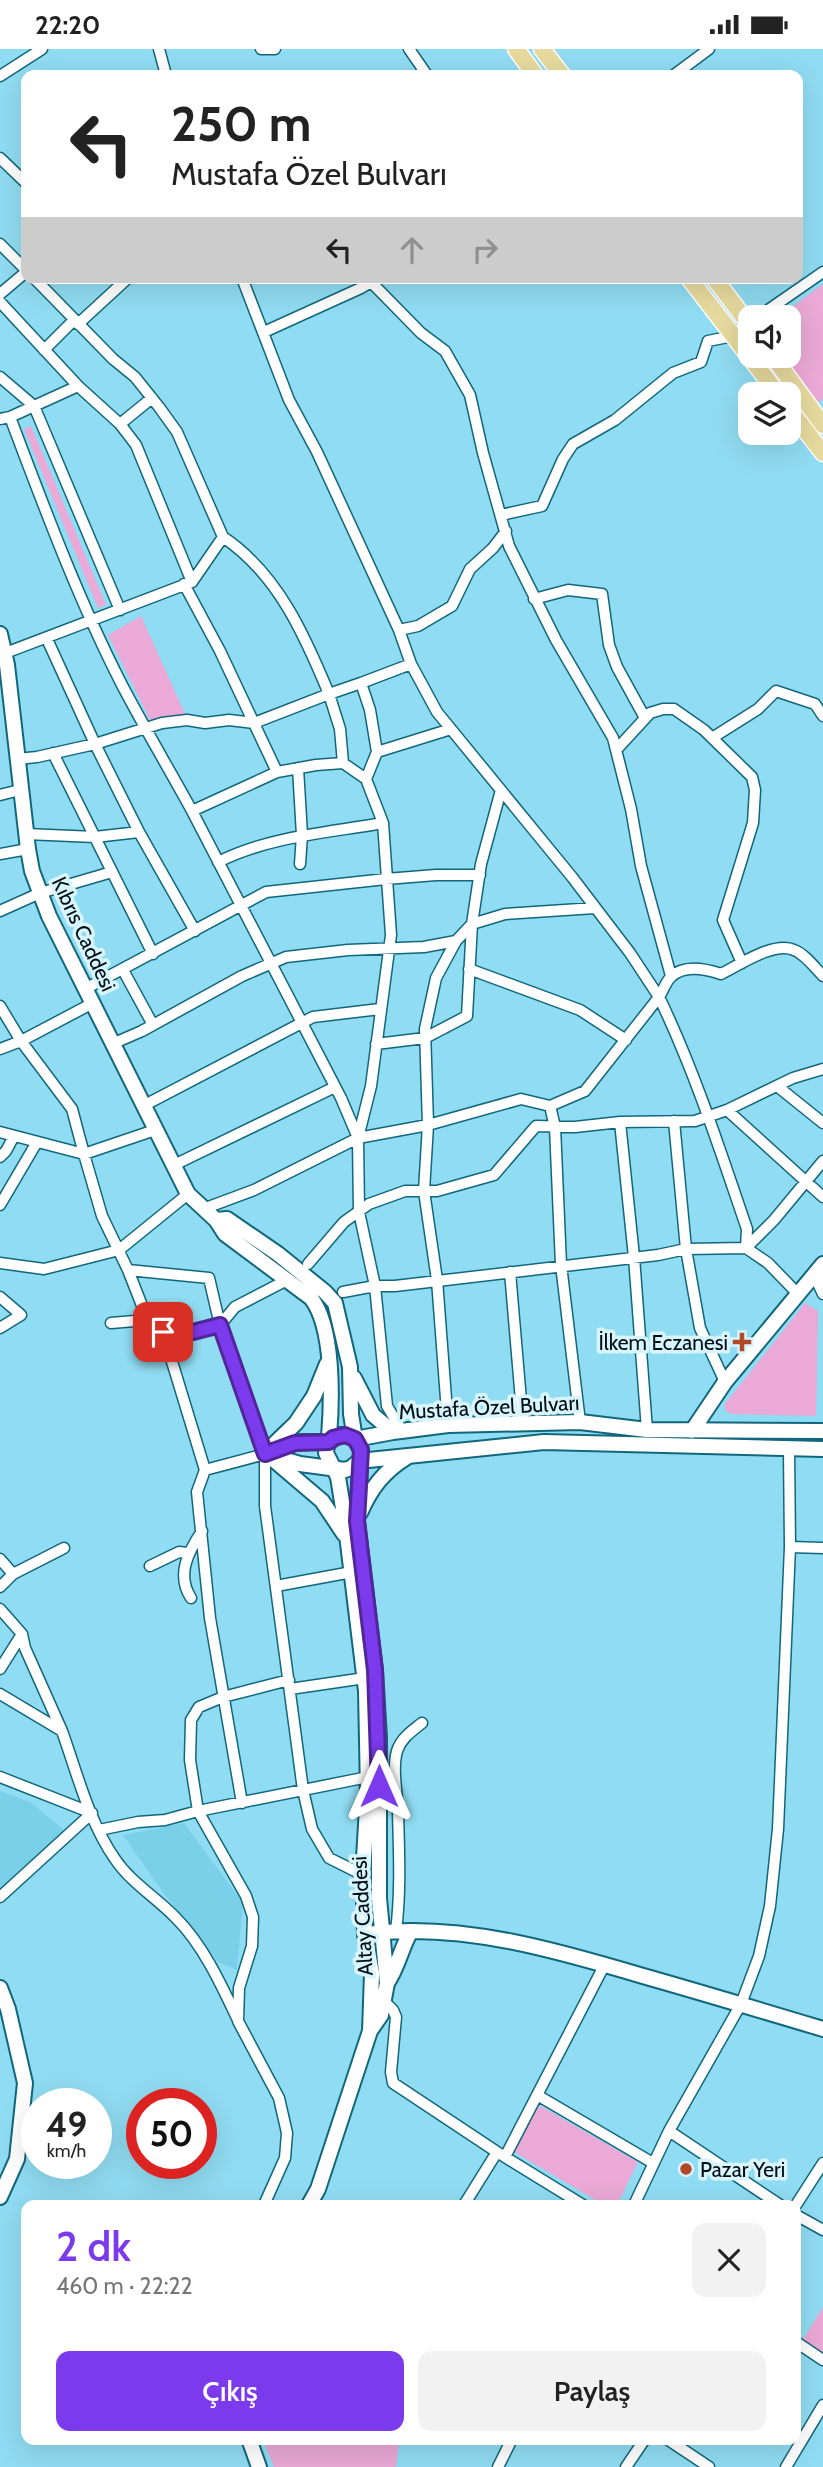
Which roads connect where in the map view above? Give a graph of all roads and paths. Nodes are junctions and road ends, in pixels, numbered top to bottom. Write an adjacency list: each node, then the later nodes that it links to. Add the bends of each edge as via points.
1 (42, 49): 14 (street)
2 (159, 49): 9 (street)
3 (261, 49): 4 (street)
4 (275, 49)
5 (409, 49): 10 (street)
6 (516, 49): 11 (main road)
7 (542, 49): 12 (main road)
8 (709, 49): 13 (street)
9 (165, 70)
10 (424, 70)
11 (532, 70)
12 (558, 70)
13 (681, 70)
14 (2, 71)
15 (0, 157): 16 (street)
16 (21, 178)
17 (0, 244): 18 (street)
18 (21, 266)
19 (823, 272): 30 (street)
20 (21, 275): 28 (street)
21 (40, 284): 32 (street)
22 (121, 284): 32 (street)
23 (244, 284): 33 (street)
24 (366, 284): 33 (street)
25 (378, 284): 47 (street, via 421,333 445,351 459,373 470,394)
26 (694, 284): 34 (main road)
27 (719, 284): 31 (main road)
28 (0, 294)
29 (0, 302): 35 (street)
30 (776, 305)
31 (738, 306)
32 (76, 322): 35 (street); 40 (street)
33 (264, 332): 54 (street, via 289,400)
34 (733, 336): 38 (main road); 47 (street, via 708,341 701,362 673,373 615,420 573,444 542,506)
35 (44, 349): 39 (street)
36 (781, 368): 45 (main road)
37 (0, 376): 41 (street)
38 (769, 382)
39 (78, 386): 41 (street); 43 (street)
40 (152, 398): 43 (street); 49 (street, via 177,432)
41 (34, 406): 42 (street); 52 (street)
42 (5, 418): 53 (street)
43 (120, 424): 50 (street, via 136,445)
44 (801, 425): 46 (main road)
45 (823, 425)
46 (823, 453)
47 (501, 515): 48 (street)
48 (506, 531): 51 (street); 54 (street, via 470,569 452,606 418,626)
49 (223, 537): 50 (street); 60 (street, via 245,552 297,621)
50 (188, 583): 52 (street); 63 (street)
51 (534, 599): 62 (street, via 568,590 601,594 609,645); 68 (street)
52 (120, 610): 53 (street)
53 (92, 620): 56 (street); 64 (street)
54 (399, 630): 58 (street)
55 (0, 634): 57 (main road, Kıbrıs Caddesi)
56 (47, 639): 57 (street); 67 (street)
57 (2, 655): 71 (main road, Kıbrıs Caddesi)
58 (411, 664): 59 (street); 65 (street)
59 (360, 683): 60 (street); 69 (street)
60 (329, 694): 63 (street); 72 (street, via 340,729)
61 (823, 716): 66 (street, via 815,704 776,691 758,709)
62 (645, 718): 66 (street, via 674,709); 68 (street)
63 (254, 723): 64 (street, via 187,720); 74 (street)
64 (146, 727): 67 (street); 79 (street)
65 (451, 729): 69 (street); 77 (street)
66 (712, 738): 100 (street, via 752,777 755,790 753,823 723,920)
67 (95, 744): 70 (street); 81 (street)
68 (616, 750): 104 (street)
69 (377, 752): 75 (street)
70 (53, 753): 71 (street); 83 (street)
71 (17, 759): 76 (main road, Kıbrıs Caddesi)
72 (343, 763): 73 (street); 75 (street)
73 (298, 768): 74 (street); 82 (street)
74 (277, 772): 79 (street)
75 (366, 779): 80 (street)
76 (20, 790): 78 (street); 84 (main road, Kıbrıs Caddesi)
77 (501, 790): 89 (street); 93 (street)
78 (0, 795)
79 (192, 811): 86 (street)
80 (383, 823): 82 (street); 90 (street)
81 (139, 832): 83 (street); 96 (street)
82 (302, 835): 86 (street, via 243,849); 87 (street)
83 (95, 837): 84 (street); 88 (street)
84 (27, 842): 85 (street); 91 (main road, Kıbrıs Caddesi)
85 (0, 854)
86 (218, 862): 92 (street)
87 (300, 865)
88 (112, 872): 91 (street); 99 (street)
89 (480, 876): 90 (street); 95 (street)
90 (386, 879): 92 (street, via 266,893); 98 (street)
91 (40, 893): 94 (street); 106 (main road, Kıbrıs Caddesi)
92 (242, 906): 96 (street); 101 (street)
93 (595, 908): 95 (street, via 505,914); 107 (street)
94 (0, 911)
95 (472, 923): 97 (street); 102 (street)
96 (195, 931): 99 (street)
97 (456, 941): 98 (street); 113 (street, via 436,978)
98 (390, 950): 101 (street, via 286,957); 110 (street)
99 (153, 954): 103 (street)
100 (741, 963): 104 (street, via 721,974 705,968); 105 (street, via 783,947 795,950)
101 (271, 964): 111 (street); 112 (street)
102 (469, 969): 113 (street, via 467,1016); 114 (street, via 580,1010)
103 (123, 970): 106 (street); 112 (street)
104 (671, 976): 107 (street)
105 (823, 976)
106 (85, 989): 108 (main road, Kıbrıs Caddesi)
107 (659, 997): 114 (street); 125 (street)
108 (93, 1003): 115 (street); 117 (main road, Kıbrıs Caddesi)
109 (0, 1006): 115 (street)
110 (380, 1009): 111 (street, via 313,1017); 116 (street)
111 (302, 1024): 121 (street); 122 (street)
112 (153, 1025): 117 (street)
113 (425, 1038): 116 (street); 129 (street)
114 (626, 1040): 123 (street, via 585,1091)
115 (21, 1041): 118 (street); 136 (street, via 72,1109)
116 (376, 1044): 134 (street)
117 (112, 1045): 122 (main road, Kıbrıs Caddesi)
118 (1, 1048)
119 (823, 1069): 120 (street)
120 (777, 1086): 124 (street); 128 (street)
121 (335, 1087): 134 (street); 139 (street)
122 (143, 1106): 131 (main road, Kıbrıs Caddesi)
123 (550, 1106): 129 (street, via 521,1099); 130 (street)
124 (727, 1110): 125 (street); 140 (street)
125 (709, 1116): 126 (street); 148 (street, via 747,1229)
126 (674, 1121): 127 (street); 149 (street)
127 (620, 1122): 130 (street); 151 (street)
128 (823, 1123)
129 (428, 1125): 134 (street); 141 (street)
130 (555, 1126): 141 (street, via 536,1126 494,1175); 154 (street)
131 (155, 1130): 136 (street); 139 (main road, Kıbrıs Caddesi)
132 (0, 1132): 133 (street)
133 (14, 1136): 135 (street); 137 (street)
134 (358, 1137): 145 (street, via 254,1191); 146 (street)
135 (37, 1142): 136 (street); 144 (street)
136 (84, 1154): 150 (street, via 102,1216)
137 (0, 1157)
138 (823, 1161): 140 (street)
139 (174, 1165): 142 (main road, Kıbrıs Caddesi)
140 (805, 1182): 143 (street); 148 (street)
141 (424, 1191): 146 (street, via 405,1191); 159 (street)
142 (188, 1194): 145 (main road, Kıbrıs Caddesi); 150 (street)
143 (823, 1198)
144 (0, 1205)
145 (203, 1209): 147 (main road, Kıbrıs Caddesi)
146 (359, 1212): 153 (street, via 344,1222); 160 (street)
147 (216, 1220): 158 (main road, Kıbrıs Caddesi, via 225,1234); 171 (main road, Kıbrıs Caddesi, via 227,1219 325,1292 335,1303)
148 (746, 1248): 149 (street); 162 (street, via 768,1262)
149 (687, 1249): 151 (street); 172 (street, via 700,1328)
150 (119, 1250): 152 (street, via 44,1269); 155 (street)
151 (634, 1257): 154 (street); 176 (street)
152 (0, 1263)
153 (308, 1264)
154 (561, 1265): 156 (street); 173 (street)
155 (128, 1270): 165 (street); 167 (street, via 209,1278)
156 (510, 1272): 159 (street); 174 (street)
157 (820, 1273): 162 (main road); 163 (street)
158 (287, 1280): 167 (street, via 235,1307); 170 (main road, Kıbrıs Caddesi, via 319,1308)
159 (437, 1280): 160 (street); 175 (street)
160 (375, 1286): 161 (street); 177 (street, via 387,1406)
161 (343, 1292)
162 (798, 1294): 172 (main road)
163 (823, 1294)
164 (0, 1297): 168 (street, via 21,1315)
165 (146, 1320): 166 (street); 169 (street)
166 (111, 1323)
167 (220, 1325): 169 (street, via 193,1332); 184 (street)
168 (0, 1328)
169 (163, 1332): 188 (street)
170 (328, 1361): 181 (main road, Kıbrıs Caddesi); 184 (main road, via 314,1396 296,1423)
171 (350, 1367): 177 (main road, via 373,1415); 180 (main road, Kıbrıs Caddesi)
172 (725, 1382): 178 (main road)
173 (580, 1422): 174 (main road, Mustafa Özel Bulvarı); 176 (main road, Mustafa Özel Bulvarı)
174 (523, 1424): 175 (main road, Mustafa Özel Bulvarı)
175 (448, 1425): 177 (main road, Mustafa Özel Bulvarı)
176 (647, 1430): 178 (main road, Mustafa Özel Bulvarı)
177 (398, 1431): 180 (main road, Mustafa Özel Bulvarı)
178 (692, 1431): 179 (main road, Mustafa Özel Bulvarı)
179 (823, 1431)
180 (355, 1439): 181 (main road, Mustafa Özel Bulvarı, via 339,1435); 186 (main road, via 361,1450)
181 (329, 1442): 184 (main road, Mustafa Özel Bulvarı, via 295,1443); 187 (main road, via 327,1459)
182 (789, 1449): 183 (main road, Mustafa Özel Bulvarı); 185 (main road, Mustafa Özel Bulvarı, via 544,1442); 192 (street)
183 (823, 1449)
184 (265, 1454): 187 (main road, Mustafa Özel Bulvarı); 188 (street); 191 (main road, via 322,1501); 200 (street, via 265,1506)
185 (410, 1456): 186 (main road, Mustafa Özel Bulvarı); 189 (main road, via 379,1479)
186 (359, 1461): 187 (main road, Mustafa Özel Bulvarı, via 351,1468); 189 (main road, Altay Caddesi)
187 (334, 1467): 191 (main road, Altay Caddesi)
188 (205, 1470): 190 (street, via 197,1492)
189 (357, 1521): 221 (main road, Altay Caddesi, via 379,1737 379,1898)
190 (202, 1531): 195 (street); 209 (street)
191 (348, 1539): 198 (main road, Altay Caddesi)
192 (790, 1547): 194 (street); 227 (street, via 775,1871 760,1957)
193 (64, 1548): 199 (street)
194 (823, 1548)
195 (187, 1553): 197 (street, via 179,1552); 202 (street, via 185,1589)
196 (0, 1559): 199 (street)
197 (150, 1566)
198 (352, 1572): 200 (street); 206 (main road, Altay Caddesi)
199 (13, 1574): 201 (street)
200 (276, 1586): 207 (street)
201 (0, 1587)
202 (191, 1598)
203 (0, 1609): 204 (street)
204 (22, 1634): 205 (street); 211 (street)
205 (0, 1669)
206 (365, 1678): 207 (street); 213 (main road, Altay Caddesi)
207 (289, 1685): 209 (street); 214 (street)
208 (0, 1694): 211 (street)
209 (223, 1697): 215 (street); 216 (street, via 199,1707 191,1720 190,1760)
210 (422, 1723): 221 (street, via 398,1748 396,1762)
211 (62, 1731): 217 (street)
212 (0, 1777): 217 (street)
213 (368, 1777): 214 (street); 219 (main road, Altay Caddesi)
214 (303, 1790): 215 (street); 219 (street, via 312,1829 329,1858)
215 (242, 1803): 216 (street)
216 (198, 1811): 218 (street); 228 (street, via 253,1917 252,1945 239,1989)
217 (92, 1813): 218 (street); 220 (street)
218 (99, 1830): 228 (street, via 129,1877 176,1918 193,1940)
219 (363, 1875): 222 (main road, Altay Caddesi)
220 (0, 1897)
221 (396, 1932): 222 (main road); 223 (main road, via 502,1941); 224 (main road, Altay Caddesi); 224 (main road, via 400,1952)
222 (365, 1934): 230 (main road, Altay Caddesi, via 372,1974)
223 (605, 1964): 227 (main road); 231 (street)
224 (387, 1983): 226 (main road, Altay Caddesi)
225 (0, 1988): 236 (main road, via 25,2083 17,2159)
226 (385, 2002): 230 (main road, Altay Caddesi); 233 (street, via 393,2010 397,2026 393,2083)
227 (741, 2004): 229 (main road); 232 (street)
228 (239, 2021): 237 (street, via 279,2098 287,2133 285,2158)
229 (823, 2029)
230 (370, 2031): 238 (main road, Altay Caddesi)
231 (537, 2095): 233 (street); 234 (street)
232 (668, 2131): 234 (street); 242 (street)
233 (501, 2154): 239 (street); 240 (street)
234 (653, 2163): 241 (street)
235 (823, 2164): 243 (street)
236 (0, 2197)
237 (266, 2200)
238 (312, 2200)
239 (468, 2200)
240 (575, 2200)
241 (636, 2200)
242 (772, 2200)
243 (799, 2200)
244 (801, 2218): 245 (street)
245 (823, 2230)
246 (801, 2346): 247 (street)
247 (823, 2360)
248 (823, 2406): 249 (street)
249 (801, 2442)
250 (251, 2445): 255 (main road)
251 (509, 2445): 256 (street)
252 (641, 2445): 257 (street)
253 (676, 2445): 258 (street)
254 (799, 2445): 259 (street)
255 (259, 2467)
256 (498, 2467)
257 (626, 2467)
258 (709, 2467)
259 (786, 2467)

